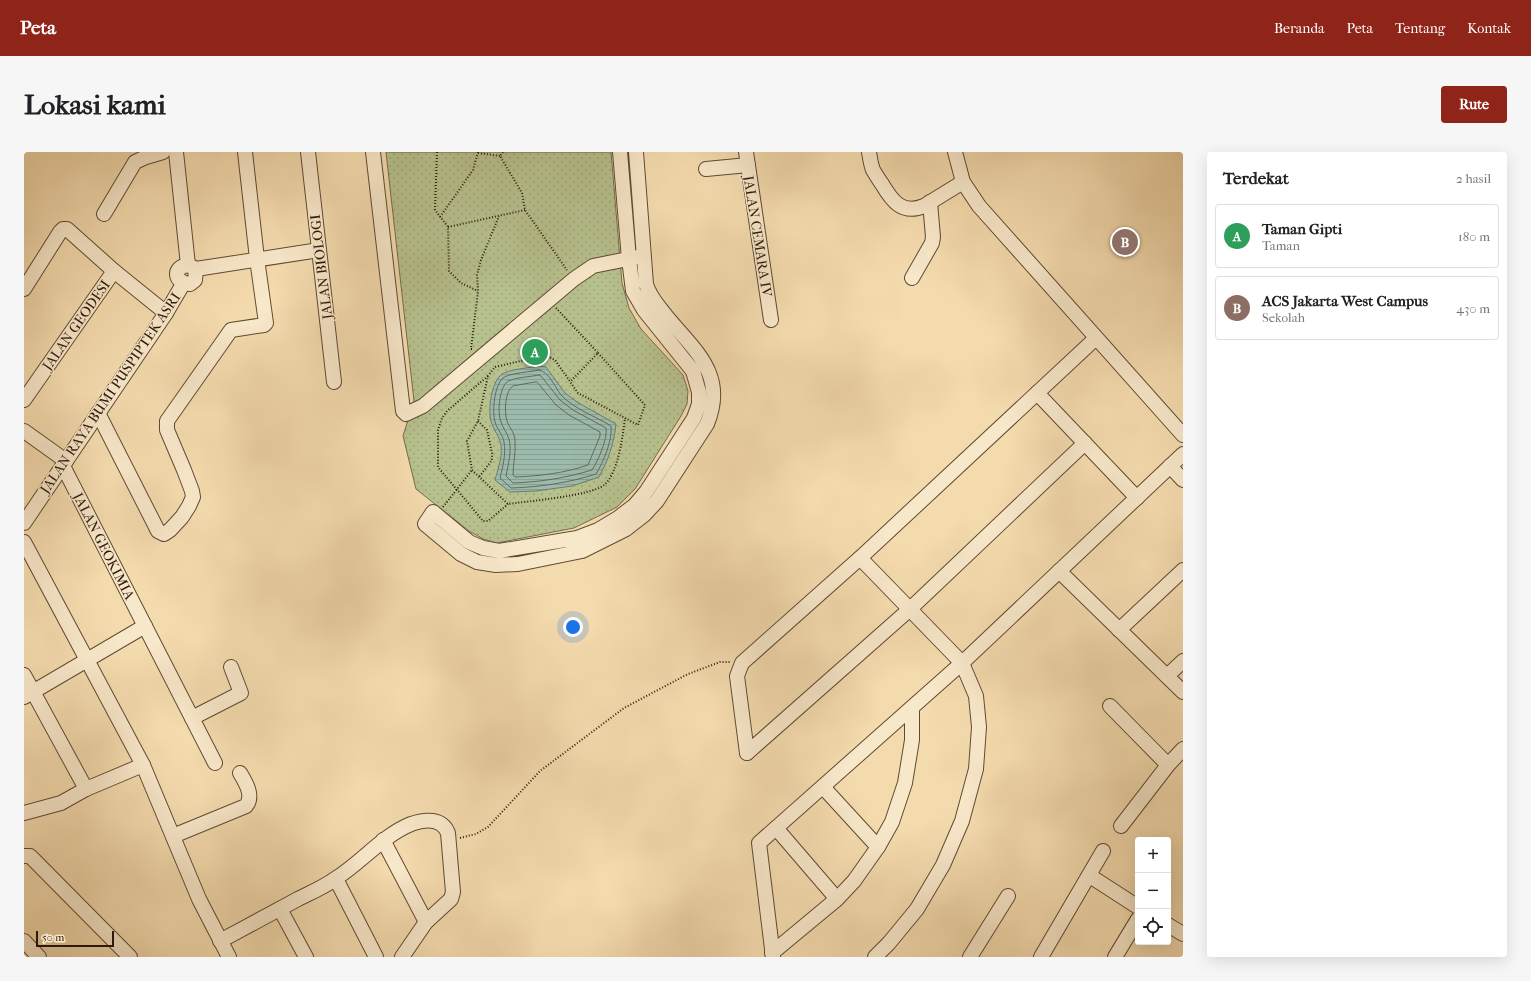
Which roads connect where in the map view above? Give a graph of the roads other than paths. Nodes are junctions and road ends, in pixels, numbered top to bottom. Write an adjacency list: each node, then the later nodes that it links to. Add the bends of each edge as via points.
1 (163, 152): 14 (street, via 135,162)
2 (176, 152): 19 (street)
3 (245, 152): 17 (street)
4 (308, 152): 15 (street, JALAN BIOLOGI)
5 (372, 152): 18 (street, via 406,414 423,406 592,266)
6 (620, 152): 18 (street)
7 (636, 152): 16 (street)
8 (869, 152): 13 (street, via 873,170 891,199 899,206 917,209)
9 (955, 152): 12 (street)
10 (747, 159): 11 (street); 24 (street, JALAN CEMARA IV)
11 (706, 169)
12 (964, 182): 13 (street); 25 (street, via 979,206)
13 (930, 202): 21 (street, via 932,243)
14 (104, 214)
15 (319, 250): 17 (street); 26 (street, JALAN BIOLOGI)
16 (644, 255): 18 (street); 18 (street, via 648,291 704,361 712,378 713,410 707,424 657,501 626,529 582,551 510,564 477,562 461,554 424,524 433,512 469,542 499,551 577,538 598,530 618,518 646,492 694,418 699,404 699,392 693,371 637,300)
17 (257, 259): 19 (street); 29 (street, via 266,324 234,328 228,333 167,421 167,430 192,491 192,497 189,506 164,534 158,531)
18 (629, 259)
19 (192, 267): 23 (street, JALAN RAYA BUMI PUSPIPTEK ASRI, via 195,280 190,284 183,284)
20 (114, 271): 22 (street, via 72,232 64,228); 23 (street); 28 (street, JALAN GEODESI)
21 (912, 278)
22 (24, 288)
23 (166, 312): 29 (street, JALAN RAYA BUMI PUSPIPTEK ASRI)
24 (771, 320)
25 (1096, 338): 27 (street); 31 (street)
26 (334, 382)
27 (1037, 393): 32 (street); 40 (street)
28 (24, 400)
29 (98, 413): 34 (street, JALAN RAYA BUMI PUSPIPTEK ASRI)
30 (24, 431): 34 (street)
31 (1183, 434)
32 (1085, 443): 37 (street); 43 (street)
33 (1183, 454): 35 (street)
34 (64, 463): 38 (street, JALAN RAYA BUMI PUSPIPTEK ASRI); 44 (street, JALAN GEOKIMIA)
35 (1170, 466): 36 (street); 37 (street)
36 (1183, 480)
37 (1137, 498): 41 (street)
38 (24, 523)
39 (24, 542): 46 (street)
40 (860, 558): 43 (street); 43 (street, via 742,663 737,676 747,753)
41 (1059, 571): 45 (street); 48 (street)
42 (1181, 575): 45 (street)
43 (910, 609): 48 (street)
44 (145, 626): 46 (street); 56 (street, JALAN GEOKIMIA)
45 (1119, 630): 51 (street)
46 (86, 660): 53 (street); 59 (street)
47 (1183, 661): 51 (street)
48 (962, 663): 55 (street); 91 (street, via 976,696 979,727 976,769 962,820 943,865 917,909 890,943)
49 (231, 667): 56 (street, via 242,692)
50 (24, 675): 53 (street)
51 (1167, 676): 52 (street)
52 (1183, 692)
53 (28, 694): 63 (street)
54 (1110, 706): 60 (street)
55 (912, 708): 62 (street); 69 (street, via 912,740 905,783 892,822)
56 (192, 718): 58 (street, JALAN GEOKIMIA)
57 (1183, 749): 60 (street)
58 (215, 763)
59 (143, 765): 63 (street); 67 (street)
60 (1168, 765): 65 (street)
61 (240, 773): 67 (street, via 250,800 246,806)
62 (823, 787): 66 (street); 69 (street)
63 (86, 789): 64 (street, via 60,803)
64 (24, 813)
65 (1121, 826)
66 (776, 828): 75 (street); 84 (street, via 758,843)
67 (173, 836): 83 (street)
68 (384, 840): 73 (street); 78 (street); 78 (street, via 412,824 428,820 445,827 453,892 451,899)
69 (878, 847): 75 (street, via 854,881)
70 (1103, 851): 72 (street)
71 (24, 856): 86 (street, via 30,856)
72 (1090, 876): 76 (street); 93 (street)
73 (336, 879): 77 (street); 89 (street)
74 (1008, 896): 92 (street)
75 (837, 899): 84 (street)
76 (1135, 905)
77 (280, 909): 83 (street); 88 (street)
78 (426, 922): 90 (street)
79 (1135, 924): 94 (street)
80 (1171, 927): 81 (street)
81 (1183, 934)
82 (24, 941): 85 (street)
83 (220, 941): 87 (street)
84 (772, 955)
85 (39, 957)
86 (130, 957)
87 (229, 957)
88 (306, 957)
89 (376, 957)
90 (402, 957)
91 (875, 957)
92 (970, 957)
93 (1041, 957)
94 (1115, 957)

